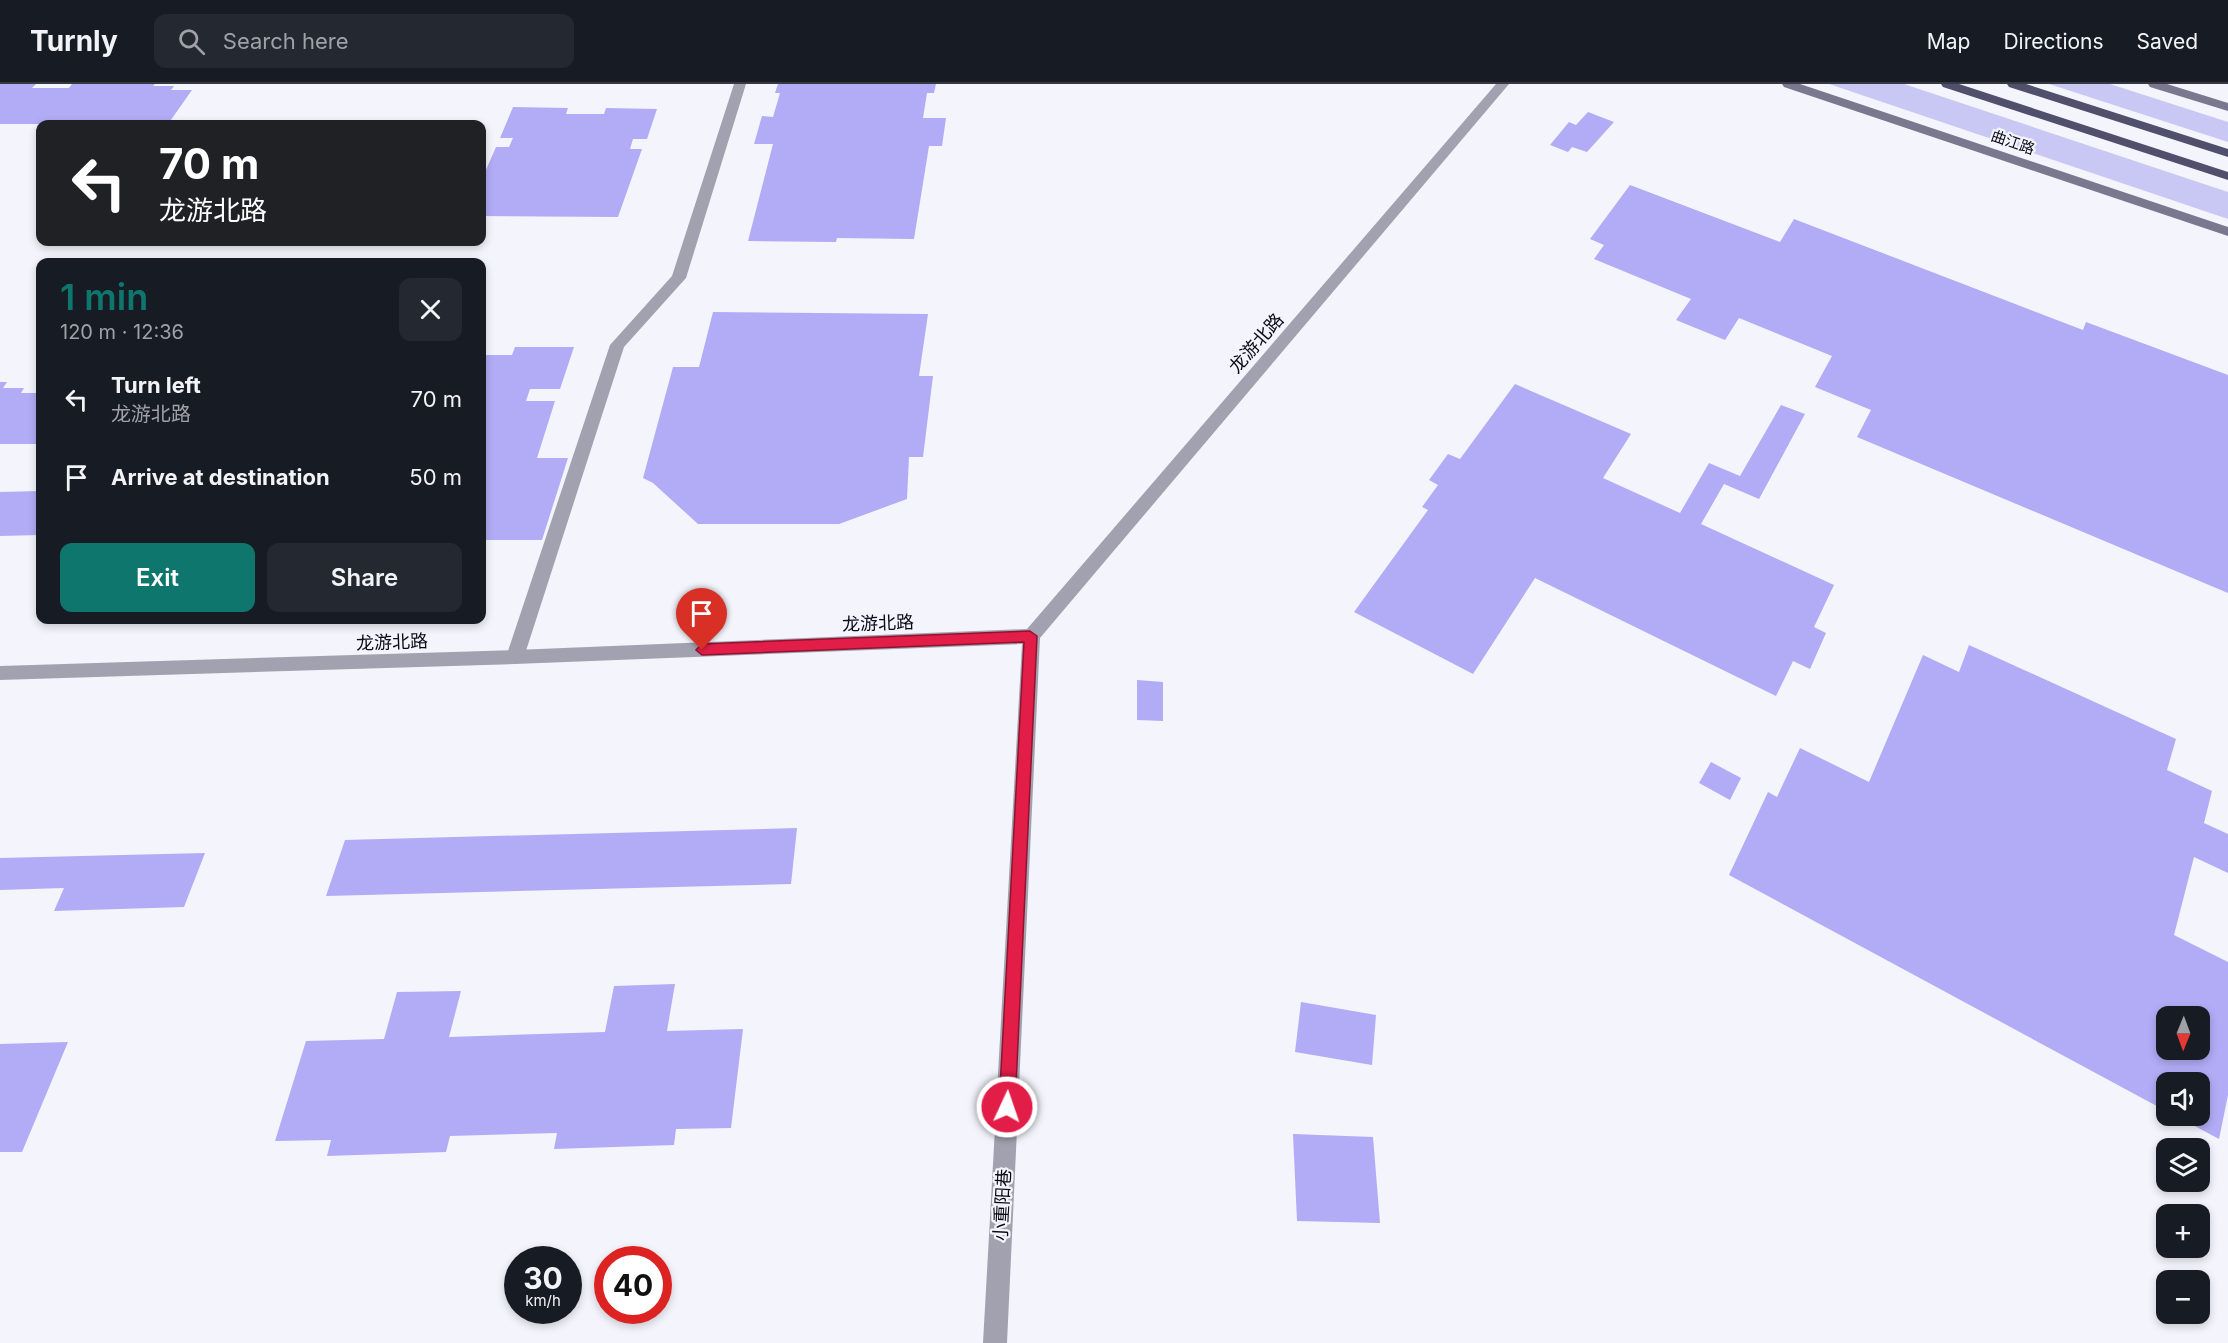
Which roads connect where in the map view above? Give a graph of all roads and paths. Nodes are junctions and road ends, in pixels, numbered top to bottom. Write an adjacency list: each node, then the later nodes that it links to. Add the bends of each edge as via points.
1 (740, 84): 12 (street, via 679,278 617,345)
2 (1503, 84): 11 (street, 龙游北路)
3 (1788, 84): 10 (main road, 曲江路)
4 (1947, 84): 9 (highway, 曲江路)
5 (2013, 84): 8 (highway)
6 (2154, 84): 7 (main road)
7 (2228, 107)
8 (2228, 153)
9 (2228, 176)
10 (2228, 232)
11 (1030, 636): 12 (street, 龙游北路); 14 (street, 小重阳巷)
12 (515, 657): 13 (street, 龙游北路)
13 (0, 674)
14 (995, 1343)

